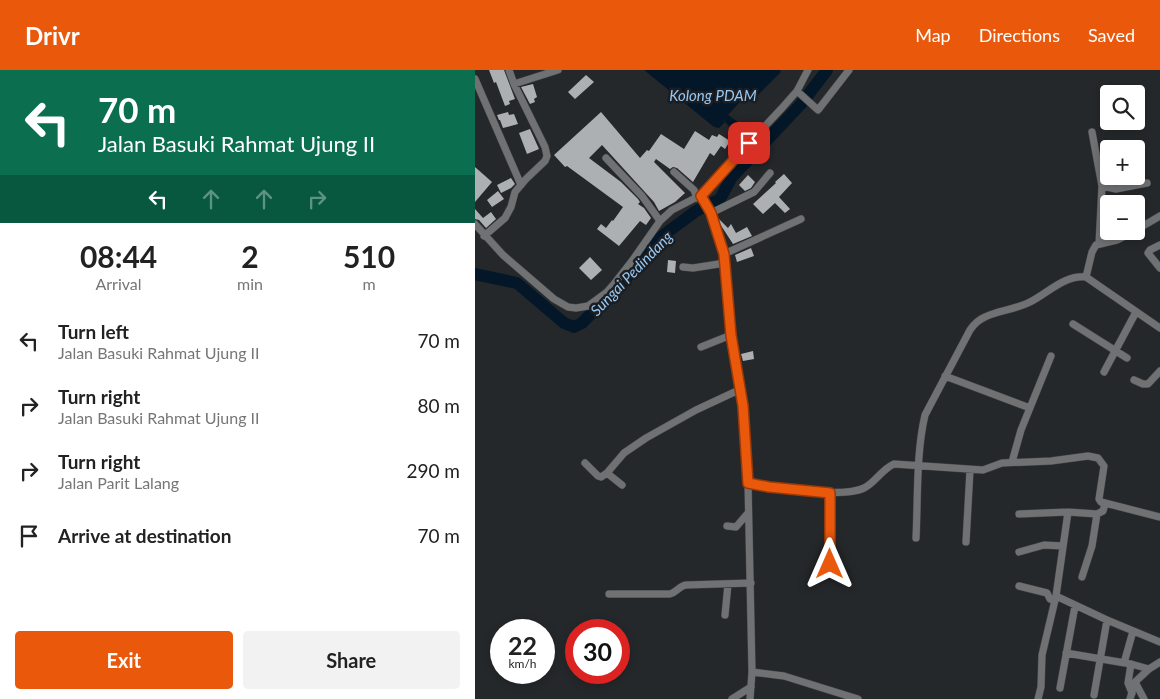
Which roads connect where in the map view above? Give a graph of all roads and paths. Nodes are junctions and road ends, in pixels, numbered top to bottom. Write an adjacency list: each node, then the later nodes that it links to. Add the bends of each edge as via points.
1 (509, 70): 6 (street)
2 (558, 70): 6 (street)
3 (808, 70): 7 (street)
4 (849, 70): 7 (street, via 818,110)
5 (475, 79): 13 (street)
6 (514, 84): 13 (street, via 547,152 545,161)
7 (799, 93): 15 (street)
8 (1092, 132): 14 (street)
9 (606, 158): 19 (street, via 642,196)
10 (674, 172): 15 (street)
11 (770, 173): 16 (street, via 754,192)
12 (1147, 183): 14 (street, via 1116,189)
13 (521, 185): 22 (street, via 513,195 505,218)
14 (1102, 186): 24 (street)
15 (699, 197): 16 (street); 19 (street, via 672,210)
16 (710, 211): 26 (street)
17 (1160, 216): 21 (street)
18 (801, 219): 26 (street)
19 (660, 221): 22 (street, via 607,292 588,306 576,308 554,299)
20 (475, 224): 22 (street)
21 (1145, 225)
22 (484, 236)
23 (1117, 240): 24 (street)
24 (1099, 244): 30 (street, via 1093,248)
25 (1160, 245): 29 (street, via 1148,253)
26 (724, 254): 27 (street)
27 (725, 263): 28 (street); 34 (street)
28 (683, 267)
29 (1160, 268)
30 (1086, 277): 31 (street); 41 (street, via 1062,282 1028,303 979,320 970,330)
31 (1136, 312): 33 (street); 36 (street)
32 (1073, 324): 36 (street)
33 (1160, 328)
34 (731, 335): 35 (street); 43 (street)
35 (701, 347)
36 (1115, 350): 38 (street); 40 (street)
37 (1051, 356): 44 (street)
38 (1127, 358)
39 (1160, 371): 42 (street, via 1148,384)
40 (1104, 372)
41 (945, 376): 44 (street); 47 (street, via 925,415)
42 (1134, 380)
43 (741, 389): 49 (street, via 645,438); 50 (street)
44 (1030, 408): 45 (street)
45 (1012, 462): 48 (street, via 986,470); 53 (street, via 1095,457 1104,466 1099,500)
46 (585, 463): 49 (street, via 598,476)
47 (919, 466): 48 (street); 52 (street, via 894,464 863,489); 60 (street)
48 (970, 470): 61 (street)
49 (607, 473): 51 (street)
50 (748, 483): 52 (street); 55 (street)
51 (622, 485)
52 (830, 493): 64 (street)
53 (1105, 504): 57 (street, via 1103,511); 58 (street)
54 (1069, 512): 56 (street); 57 (street); 62 (street)
55 (748, 513): 59 (street, via 736,527); 66 (street)
56 (1019, 514)
57 (1097, 514): 65 (street, via 1092,546)
58 (1160, 517)
59 (727, 526)
60 (916, 538)
61 (966, 542)
62 (1063, 546): 63 (street, via 1044,545); 70 (street)
63 (1019, 552)
64 (830, 564)
65 (1082, 577)
66 (751, 583): 67 (street); 81 (street)
67 (728, 584): 69 (street, via 684,586 670,594); 72 (street)
68 (1019, 586): 70 (street)
69 (609, 594)
70 (1055, 598): 71 (street); 90 (street, via 1042,655)
71 (1075, 606): 73 (street); 76 (street)
72 (725, 615)
73 (1107, 620): 74 (street); 77 (street)
74 (1133, 631): 75 (street); 79 (street)
75 (1160, 642)
76 (1066, 653): 77 (street); 84 (street)
77 (1100, 659): 79 (street); 85 (street)
78 (1160, 662): 80 (street)
79 (1127, 663): 80 (street); 86 (street)
80 (1149, 669): 82 (street)
81 (752, 672): 83 (street); 89 (street, via 784,676)
82 (1135, 682): 86 (street); 91 (street)
83 (751, 686): 87 (street); 88 (street)
84 (1060, 688)
85 (1094, 695)
86 (1131, 696)
87 (732, 699)
88 (751, 699)
89 (858, 699)
90 (1039, 699)
91 (1144, 699)

